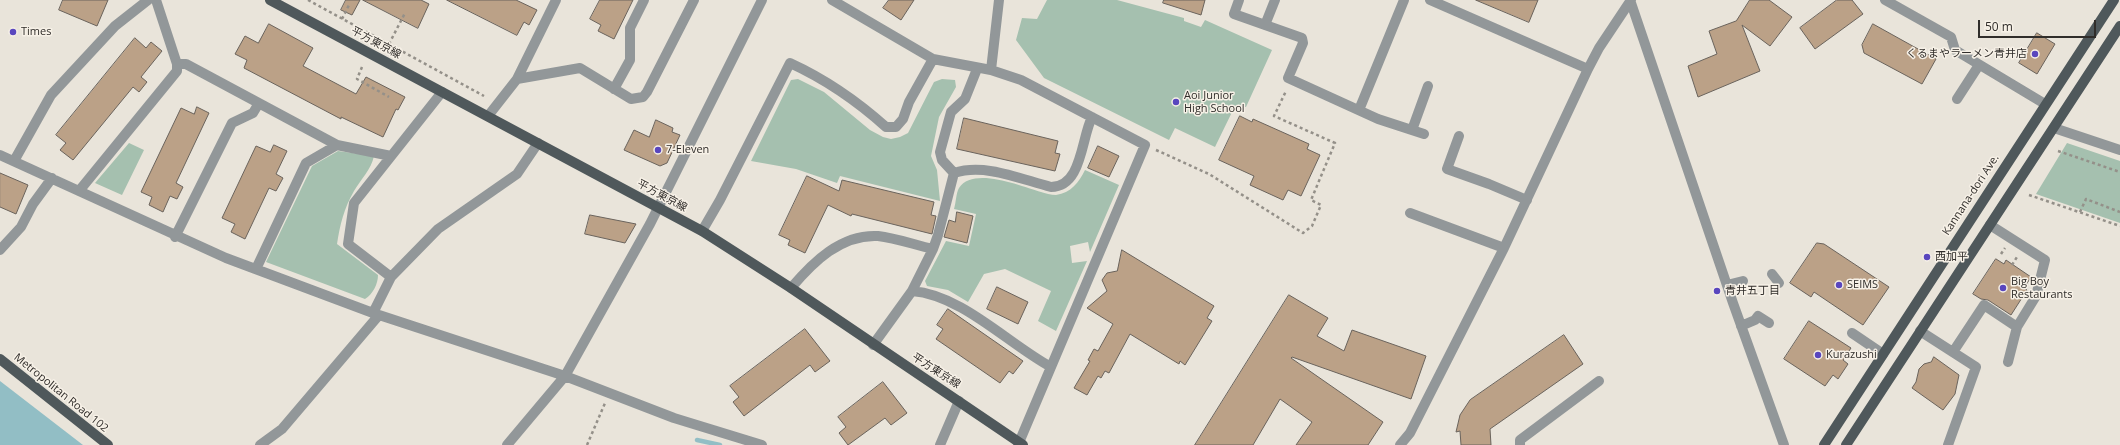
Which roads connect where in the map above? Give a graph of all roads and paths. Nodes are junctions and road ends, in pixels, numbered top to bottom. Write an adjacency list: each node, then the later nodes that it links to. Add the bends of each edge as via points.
1 (148, 0): 55 (street, via 115,26 51,95)
2 (156, 0): 25 (street)
3 (270, 0): 35 (main road, 平方東京線)
4 (308, 0): 20 (path)
5 (556, 0): 31 (street)
6 (644, 0): 34 (street, via 630,28 630,60)
7 (694, 0): 34 (street, via 643,97 631,99)
8 (762, 0): 62 (street)
9 (832, 0): 24 (street)
10 (999, 0): 30 (street)
11 (1239, 0): 21 (street, via 1234,14)
12 (1275, 0): 21 (street)
13 (1404, 0): 41 (street)
14 (1430, 0): 29 (street)
15 (1631, 0): 29 (street); 78 (street)
16 (1885, 0): 26 (street, via 1951,37 1956,50)
17 (2114, 0): 40 (main road, Kannana-dori Ave.)
18 (349, 5): 20 (path)
19 (405, 13): 23 (path)
20 (342, 19): 23 (path)
21 (1265, 25): 32 (street, via 1302,38 1303,44 1288,78)
22 (2120, 26): 44 (main road)
23 (388, 44): 36 (path)
24 (932, 59): 28 (street); 68 (street, via 909,102 904,120 896,127 886,128 865,108 829,84 790,63)
25 (177, 64): 39 (street, via 186,64); 59 (street, via 177,71)
26 (1979, 65): 38 (street); 40 (street)
27 (362, 68): 37 (path, via 357,78)
28 (977, 69): 30 (street); 57 (street, via 965,99 951,112 940,152 942,160)
29 (1588, 69): 61 (street)
30 (991, 70): 43 (street, via 1021,80)
31 (518, 79): 34 (street, via 580,68); 42 (street)
32 (1291, 79): 41 (street); 50 (path, via 1274,116 1335,144 1311,200 1321,205 1312,226 1303,233 1209,174)
33 (1428, 86): 45 (street)
34 (614, 89)
35 (442, 92): 42 (main road, 平方東京線); 54 (street)
36 (484, 96)
37 (389, 97)
38 (1957, 99)
39 (259, 103): 49 (street); 69 (street, via 253,113 232,123)
40 (2045, 104): 89 (main road, Kannana-dori Ave.)
41 (1359, 110): 45 (street)
42 (488, 116): 48 (main road, 平方東京線)
43 (1092, 117): 50 (street); 57 (street, via 1076,171 1071,179 1057,187 986,170 974,169)
44 (2054, 128): 51 (street); 66 (main road)
45 (1412, 130): 46 (street)
46 (1424, 134)
47 (1459, 136): 61 (street, via 1447,169)
48 (538, 143): 62 (main road, 平方東京線); 75 (street, via 517,174 438,230)
49 (337, 145): 54 (street); 73 (street, via 306,163)
50 (1145, 145): 92 (street)
51 (2120, 150)
52 (2058, 151): 56 (path)
53 (0, 155): 55 (street)
54 (391, 156): 75 (street, via 354,203 348,244)
55 (14, 161): 58 (street)
56 (2120, 172)
57 (954, 173): 71 (street)
58 (52, 178): 59 (street); 72 (street, via 33,204 21,227)
59 (79, 191): 69 (street)
60 (2029, 194): 63 (path)
61 (1526, 200): 70 (street)
62 (659, 207): 68 (main road, 平方東京線); 93 (street)
63 (2080, 212): 64 (path, via 2086,199); 67 (path)
64 (2120, 212)
65 (1410, 213): 70 (street)
66 (1990, 225): 84 (street, via 2045,260 2036,296); 85 (main road)
67 (2120, 226)
68 (702, 231): 79 (main road, 平方東京線)
69 (176, 237): 73 (street)
70 (1504, 248): 104 (street, via 1410,433)
71 (933, 249): 79 (street, via 880,236 850,240 826,252); 80 (street)
72 (0, 250)
73 (256, 269): 81 (street)
74 (1772, 274): 77 (street)
75 (391, 277): 81 (street)
76 (1743, 281): 78 (street)
77 (1779, 283)
78 (1727, 285): 83 (street)
79 (791, 288): 87 (main road, 平方東京線)
80 (912, 291): 87 (street); 92 (street, via 947,299 1032,357)
81 (376, 314): 93 (street); 99 (street, via 282,429)
82 (1769, 322): 83 (street, via 1758,316)
83 (1741, 326): 106 (street)
84 (2016, 327): 88 (street, via 1984,305); 91 (street)
85 (1920, 331): 88 (street); 108 (main road)
86 (1852, 333): 89 (street)
87 (873, 345): 96 (main road, 平方東京線)
88 (1953, 352): 109 (street, via 1976,367)
89 (1883, 354): 107 (main road, Kannana-dori Ave.)
90 (0, 359): 98 (main road, Metropolitan Road 102)
91 (2008, 362)
92 (1051, 367): 97 (street)
93 (564, 376): 95 (street); 100 (street)
94 (1599, 381): 105 (street, via 1520,440)
95 (609, 394): 101 (path); 102 (street, via 674,418)
96 (959, 401): 97 (main road, 平方東京線); 103 (street)
97 (1020, 444)
98 (108, 445)
99 (260, 445)
100 (507, 445)
101 (587, 445)
102 (762, 445)
103 (940, 445)
104 (1400, 445)
105 (1520, 445)
106 (1784, 445)
107 (1824, 445)
108 (1846, 445)
109 (1948, 445)

